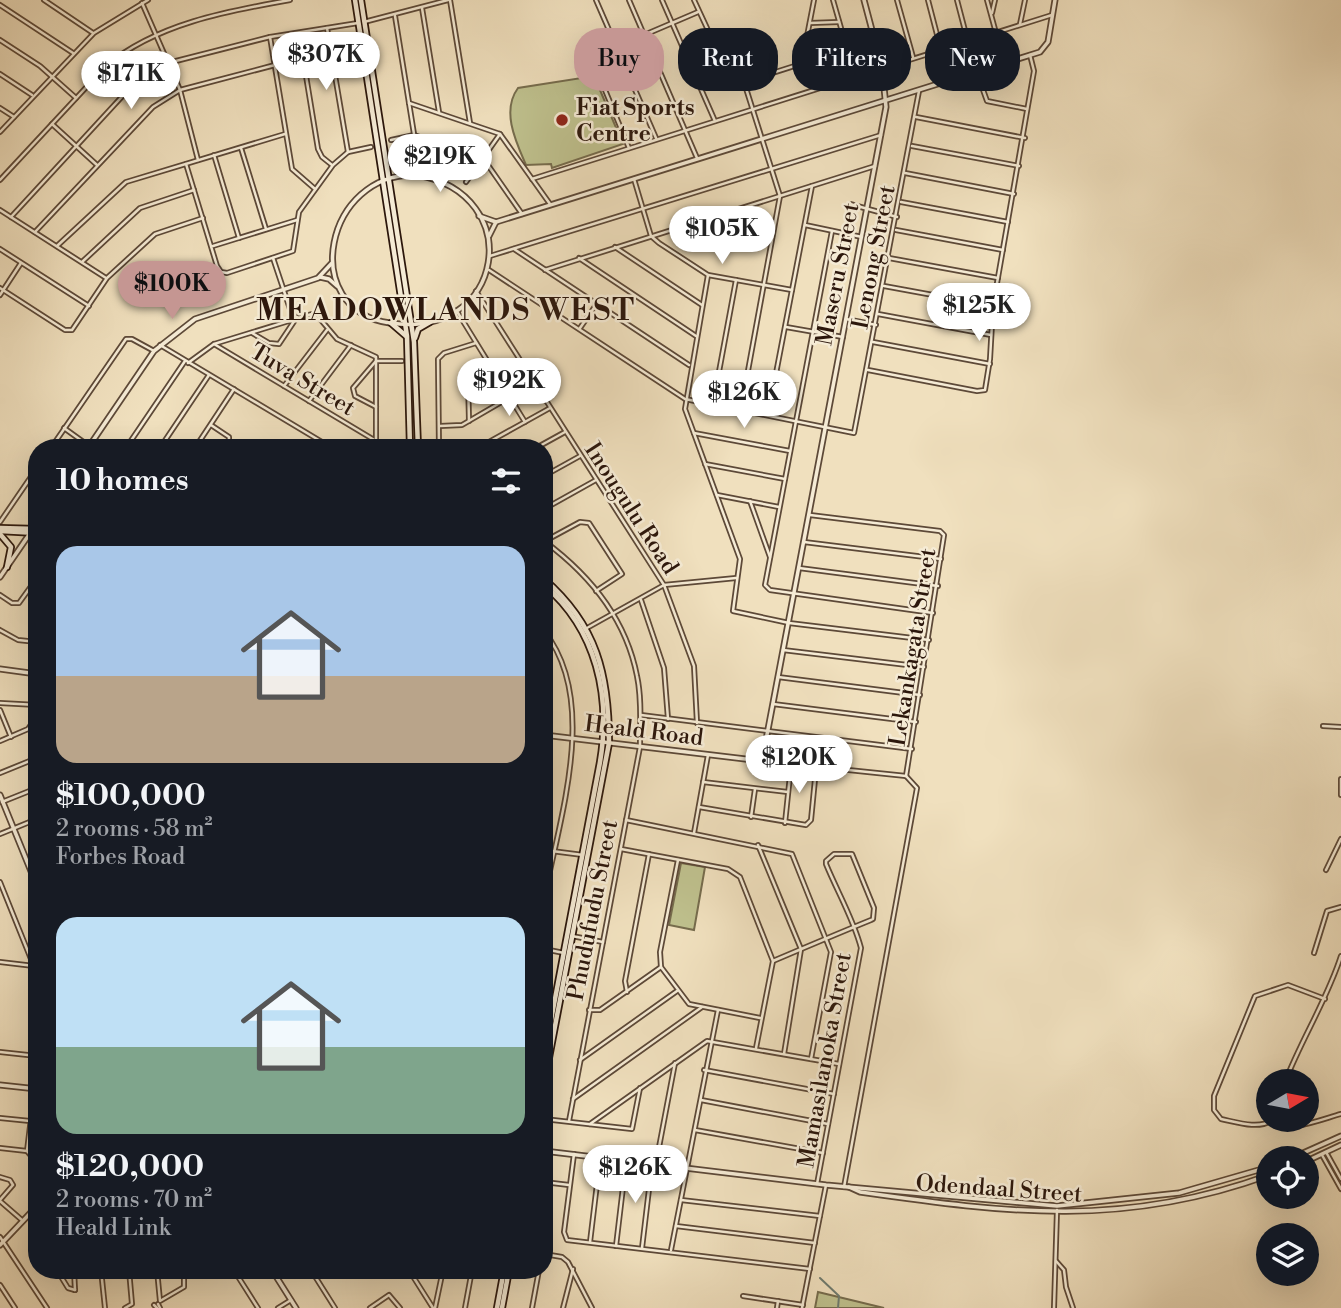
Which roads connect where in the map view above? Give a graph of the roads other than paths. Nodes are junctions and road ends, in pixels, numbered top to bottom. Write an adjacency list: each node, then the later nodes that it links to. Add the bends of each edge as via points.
1 (44, 0): 46 (street)
2 (148, 0): 21 (street)
3 (290, 0): 47 (street)
4 (355, 0): 30 (main road)
5 (361, 0): 28 (main road)
6 (449, 0): 23 (street); 81 (street)
7 (596, 0): 35 (street)
8 (629, 0): 36 (street)
9 (662, 0): 31 (street)
10 (694, 0): 24 (street)
11 (814, 0): 32 (street)
12 (834, 0): 29 (street)
13 (864, 0): 41 (street, Maseru Street)
14 (897, 0): 54 (street)
15 (928, 0): 42 (street)
16 (957, 0): 43 (street)
17 (987, 0): 27 (street)
18 (995, 0): 27 (street)
19 (1025, 0): 33 (street)
20 (1055, 0): 25 (street)
21 (142, 3): 46 (street); 47 (street)
22 (0, 5): 51 (street)
23 (422, 8): 26 (street); 77 (street)
24 (699, 12): 31 (street); 38 (street)
25 (1052, 15): 33 (street); 53 (street, via 1046,47)
26 (395, 16): 28 (street); 73 (street)
27 (991, 17): 44 (street)
28 (365, 22): 110 (main road)
29 (839, 22): 32 (street); 40 (street)
30 (358, 23): 34 (street); 114 (main road)
31 (672, 23): 37 (street); 80 (street)
32 (810, 23): 39 (street)
33 (1020, 25): 45 (street)
34 (327, 28): 48 (street); 98 (street)
35 (608, 28)
36 (642, 28)
37 (661, 28)
38 (706, 28)
39 (809, 28)
40 (841, 28)
41 (872, 28)
42 (935, 28)
43 (964, 28)
44 (994, 28)
45 (1011, 28)
46 (94, 33): 51 (street)
47 (155, 33): 56 (street); 71 (street, via 113,60)
48 (299, 33): 49 (street); 105 (street, via 319,153)
49 (270, 37): 56 (street); 57 (street)
50 (0, 40): 59 (street)
51 (73, 53): 59 (street)
52 (925, 55): 54 (street)
53 (1030, 55): 55 (street); 76 (street, via 1034,71)
54 (913, 58)
55 (1020, 58)
56 (168, 64): 62 (street); 93 (street, via 129,89)
57 (275, 65): 62 (street); 85 (street)
58 (0, 74): 70 (street)
59 (52, 75): 70 (street); 71 (street)
60 (664, 79): 83 (street)
61 (925, 88): 63 (street)
62 (180, 90): 102 (street); 104 (street, via 147,111)
63 (919, 90): 72 (street); 79 (street, Lenong Street)
64 (605, 91): 97 (street)
65 (635, 91): 92 (street)
66 (747, 91): 75 (street)
67 (809, 91): 75 (street)
68 (886, 91): 72 (street, Maseru Street)
69 (983, 91): 76 (street, via 987,101)
70 (33, 95): 78 (street)
71 (76, 98): 82 (street)
72 (887, 100): 88 (street, Maseru Street); 90 (street)
73 (409, 103): 77 (street); 87 (street)
74 (0, 108): 78 (street)
75 (752, 109): 80 (street); 90 (street)
76 (1027, 109): 89 (street)
77 (439, 112): 81 (street)
78 (14, 117): 84 (street)
79 (916, 117): 89 (street); 94 (street, Lenong Street)
80 (715, 121): 83 (street)
81 (470, 123): 86 (street)
82 (52, 124): 93 (street); 113 (street)
83 (686, 130): 92 (street); 101 (street)
84 (0, 132)
85 (285, 134): 95 (street); 117 (street, via 293,172)
86 (500, 134): 100 (street); 111 (street)
87 (414, 135): 91 (street); 100 (street)
88 (881, 135): 106 (street, Maseru Street); 108 (street)
89 (1025, 138): 107 (street)
90 (761, 139): 101 (street); 108 (street)
91 (391, 140)
92 (657, 140): 97 (street)
93 (76, 146): 104 (street); 129 (street)
94 (911, 146): 107 (street); 109 (street, Lenong Street)
95 (241, 147): 99 (street); 136 (street)
96 (371, 147): 98 (street)
97 (629, 148): 111 (street)
98 (348, 152): 105 (street)
99 (214, 155): 102 (street); 142 (street)
100 (483, 158): 115 (street); 127 (street)
101 (698, 159): 112 (street)
102 (198, 160): 103 (street)
103 (186, 164): 118 (street); 144 (street, via 126,182)
104 (97, 165): 139 (street)
105 (333, 165): 117 (street)
106 (875, 166): 116 (street); 125 (street, Maseru Street)
107 (1019, 166): 119 (street)
108 (771, 168): 120 (street); 124 (street)
109 (905, 173): 119 (street); 121 (street, Lenong Street)
110 (389, 177): 114 (street); 128 (street, via 417,175 444,183 466,198); 182 (main road)
111 (532, 178): 123 (street)
112 (634, 179): 123 (street); 124 (street)
113 (0, 180)
114 (383, 180): 154 (street, via 356,198 342,216 334,238); 182 (main road)
115 (466, 182)
116 (812, 186): 120 (street); 135 (street)
117 (315, 189): 132 (street)
118 (194, 190): 131 (street); 156 (street, via 140,208)
119 (1014, 194): 134 (street)
120 (779, 196): 140 (street); 164 (street)
121 (900, 202): 130 (street, Lenong Street); 134 (street)
122 (850, 204): 125 (street)
123 (551, 205): 127 (street)
124 (643, 208): 140 (street); 148 (street)
125 (867, 209): 130 (street); 141 (street, Maseru Street)
126 (0, 210): 129 (street)
127 (522, 214): 133 (street)
128 (479, 216): 133 (street); 143 (street)
129 (11, 217): 139 (street)
130 (897, 217): 137 (street, Lenong Street)
131 (202, 218): 145 (street); 160 (street, via 155,234)
132 (297, 220): 136 (street); 151 (street, via 295,249)
133 (496, 222): 143 (street)
134 (1008, 222): 149 (street)
135 (805, 225): 138 (street); 169 (street)
136 (267, 229): 142 (street)
137 (895, 230): 149 (street); 153 (street, Lenong Street)
138 (832, 231): 141 (street); 188 (street)
139 (35, 232): 144 (street)
140 (651, 236): 146 (street); 159 (street)
141 (862, 237): 179 (street, Maseru Street)
142 (239, 238): 145 (street)
143 (489, 239): 150 (street)
144 (57, 246): 156 (street)
145 (212, 246): 151 (street, via 217,266 224,273)
146 (615, 247): 152 (street); 174 (street)
147 (0, 249): 155 (street)
148 (514, 249): 150 (street); 158 (street)
149 (1003, 250): 162 (street)
150 (490, 256): 157 (street)
151 (273, 258): 168 (street)
152 (579, 258): 158 (street); 191 (street)
153 (889, 258): 162 (street); 165 (street, Lenong Street)
154 (333, 261): 161 (street); 166 (street)
155 (21, 262): 167 (street); 173 (street)
156 (82, 262): 160 (street)
157 (489, 270): 170 (street); 186 (street)
158 (545, 270): 172 (street)
159 (708, 275): 163 (street); 174 (street)
160 (107, 278): 173 (street)
161 (318, 278): 166 (street); 168 (street)
162 (998, 278): 175 (street)
163 (736, 280): 164 (street); 213 (street)
164 (764, 285): 169 (street); 216 (street)
165 (884, 286): 175 (street); 177 (street, Lenong Street)
166 (339, 287): 181 (street, via 358,313)
167 (2, 289): 171 (street); 173 (street, via 67,331 75,328)
168 (283, 289): 178 (street); 197 (street, via 205,313)
169 (792, 290): 184 (street)
170 (476, 291): 176 (street); 215 (street, Inougulu Road)
171 (0, 295)
172 (596, 304): 186 (street); 204 (street)
173 (89, 306)
174 (702, 306): 191 (street)
175 (993, 306): 189 (street)
176 (458, 313): 180 (street); 195 (street)
177 (878, 314): 183 (street, Lenong Street); 189 (street)
178 (295, 317): 185 (street, via 315,313); 187 (street); 187 (street, via 279,344)
179 (846, 319): 183 (street); 192 (street, Maseru Street)
180 (430, 322): 182 (street); 193 (main road, via 418,328)
181 (391, 323): 182 (street); 190 (main road)
182 (408, 323): 190 (main road); 193 (main road)
183 (876, 325): 194 (street, Lenong Street)
184 (786, 327): 188 (street); 217 (street)
185 (328, 329): 198 (street); 208 (street)
186 (579, 329): 211 (street)
187 (250, 332): 196 (street)
188 (813, 332): 192 (street); 219 (street)
189 (991, 335): 203 (street)
190 (407, 336): 237 (main road)
191 (696, 336): 204 (street)
192 (842, 337): 223 (street, Maseru Street)
193 (414, 342): 238 (main road)
194 (873, 342): 203 (street); 206 (street, Lenong Street)
195 (476, 343): 205 (street); 222 (street, via 440,356)
196 (214, 344): 202 (street); 208 (street, Tuva Street)
197 (160, 345): 199 (street); 202 (street)
198 (351, 345): 201 (street, via 371,352); 212 (street)
199 (154, 351): 224 (street, via 126,339); 229 (street)
200 (402, 360): 201 (street)
201 (376, 361): 214 (street); 214 (street, via 353,391)
202 (187, 362): 207 (street); 230 (street)
203 (990, 364): 206 (street, via 986,387 979,391)
204 (690, 366): 211 (street)
205 (492, 368): 210 (street); 218 (street, via 468,377)
206 (868, 370): 223 (street, Lenong Street, via 856,430)
207 (209, 375): 209 (street); 231 (street)
208 (284, 386): 212 (street, Tuva Street)
209 (234, 389): 221 (street); 234 (street)
210 (510, 397): 218 (street); 220 (street)
211 (685, 399): 213 (street); 226 (street)
212 (309, 401): 235 (street, Tuva Street)
213 (712, 405): 216 (street)
214 (376, 407): 236 (street)
215 (550, 408): 220 (street); 225 (street, Inougulu Road)
216 (741, 410): 217 (street)
217 (768, 415): 219 (street)
218 (469, 421): 222 (street)
219 (796, 421): 223 (street); 242 (street)
220 (525, 422): 240 (street)
221 (211, 425): 232 (street); 233 (street)
222 (439, 426): 239 (street)
223 (825, 427): 253 (street, Maseru Street)
224 (64, 428): 227 (street); 228 (street)
225 (565, 432): 241 (street); 243 (street, Inougulu Road)
226 (694, 433): 242 (street); 244 (street)
227 (57, 439)
228 (78, 439)
229 (94, 439)
230 (132, 439)
231 (166, 439)
232 (201, 439)
233 (229, 439)
234 (317, 439)
235 (373, 439)
236 (376, 439)
237 (410, 439)
238 (418, 439)
239 (439, 439)
240 (494, 439)
241 (552, 439)
242 (790, 451): 246 (street)
243 (580, 456): 245 (street); 247 (street, Inougulu Road)
244 (705, 464): 246 (street); 249 (street)
245 (553, 471)
246 (785, 478): 252 (street)
247 (596, 480): 251 (street); 267 (street, Inougulu Road)
248 (28, 481): 254 (street)
249 (716, 495): 250 (street); 266 (street, via 740,559)
250 (750, 501): 252 (street); 261 (street)
251 (553, 504)
252 (779, 507): 261 (street)
253 (809, 514): 259 (street, Maseru Street); 262 (street, Lekankagata Street, via 940,531 945,537)
254 (0, 522)
255 (0, 531): 256 (main road); 263 (main road, via 11,547)
256 (28, 531)
257 (553, 537): 271 (street, via 580,522 589,523 622,574)
258 (28, 539): 263 (street)
259 (804, 542): 262 (street); 264 (street, Maseru Street)
260 (553, 547): 271 (street, Phudufudu Street)
261 (770, 558): 273 (street, via 767,589)
262 (941, 559): 268 (street, Lekankagata Street)
263 (6, 567): 265 (street)
264 (799, 568): 268 (street); 273 (street, Maseru Street)
265 (0, 577)
266 (738, 578): 267 (street); 278 (street, via 732,605 735,613)
267 (664, 585): 275 (street); 297 (street, Inougulu Road, via 694,666)
268 (937, 586): 277 (street, Lekankagata Street)
269 (553, 589): 279 (main road)
270 (28, 590): 272 (street, via 19,603)
271 (596, 591): 276 (street, Phudufudu Street)
272 (0, 595)
273 (794, 595): 277 (street); 278 (street, Maseru Street)
274 (553, 597): 306 (main road, via 580,628 596,664)
275 (640, 599): 276 (street); 295 (street, via 664,668)
276 (614, 613): 279 (street); 294 (street, Phudufudu Street, via 636,673)
277 (933, 613): 281 (street, Lekankagata Street)
278 (789, 623): 281 (street); 284 (street, Maseru Street)
279 (587, 628): 306 (main road, via 608,692)
280 (0, 630): 282 (street)
281 (929, 640): 285 (street, Lekankagata Street)
282 (28, 641)
283 (553, 643): 304 (street, via 570,684)
284 (783, 650): 285 (street); 288 (street, Maseru Street)
285 (924, 667): 289 (street, Lekankagata Street)
286 (0, 669): 287 (street)
287 (28, 673)
288 (778, 677): 289 (street); 291 (street, Maseru Street)
289 (920, 695): 296 (street, Lekankagata Street)
290 (0, 703): 292 (street)
291 (773, 704): 296 (street); 301 (street, Maseru Street)
292 (28, 705)
293 (0, 710): 303 (street)
294 (639, 715): 295 (street); 307 (street, Phudufudu Street)
295 (668, 719): 297 (street)
296 (916, 722): 308 (street, Lekankagata Street)
297 (697, 723): 301 (street)
298 (1323, 726): 299 (street)
299 (1341, 727)
300 (28, 729): 303 (street)
301 (767, 732): 308 (street); 310 (street, Maseru Street)
302 (553, 736): 304 (street, Heald Road)
303 (11, 737): 305 (street)
304 (574, 739): 306 (street, Heald Road); 335 (street)
305 (0, 741)
306 (606, 742): 307 (street, Heald Road); 337 (main road); 344 (main road)
307 (640, 747): 309 (street, Heald Road); 326 (street, Phudufudu Street)
308 (912, 749): 315 (street, Lekankagata Street)
309 (708, 755): 310 (street, Heald Road); 317 (street)
310 (762, 761): 312 (street, Heald Road)
311 (28, 762): 314 (street)
312 (791, 766): 313 (street, Heald Road); 320 (street)
313 (816, 769): 315 (street, Heald Road); 328 (street, via 810,822)
314 (0, 773)
315 (906, 776): 416 (street, via 917,788)
316 (1341, 779): 322 (street)
317 (704, 782): 318 (street); 324 (street)
318 (755, 789): 320 (street); 325 (street)
319 (28, 792): 323 (street)
320 (788, 792): 328 (street)
321 (0, 795): 323 (street)
322 (1341, 795)
323 (2, 802): 329 (street)
324 (699, 807): 325 (street); 330 (street)
325 (751, 817): 328 (street)
326 (626, 820): 330 (street); 334 (street, Phudufudu Street)
327 (28, 822): 329 (street)
328 (785, 823)
329 (13, 828): 331 (street); 339 (street)
330 (694, 833): 333 (street)
331 (0, 834)
332 (1341, 839): 340 (street)
333 (758, 845): 345 (street, via 793,856); 347 (street)
334 (621, 849): 336 (street); 346 (street, Phudufudu Street)
335 (553, 851): 337 (street)
336 (649, 854): 338 (street); 357 (street, via 625,981)
337 (583, 855): 350 (main road)
338 (678, 860): 354 (street, via 737,873); 356 (street)
339 (28, 864)
340 (1326, 870)
341 (0, 882): 348 (street)
342 (1341, 907): 351 (street, via 1327,911)
343 (852, 928): 343 (street, Mamasilanoka Street, via 826,863 830,855 852,854 876,914); 345 (street); 374 (street, Mamasilanoka Street, via 861,950)
344 (572, 936): 346 (street); 365 (main road)
345 (827, 938): 347 (street); 371 (street, via 831,955)
346 (603, 942): 362 (street, Phudufudu Street)
347 (802, 949): 354 (street); 369 (street)
348 (28, 951)
349 (553, 951): 350 (street)
350 (564, 953): 361 (main road)
351 (1314, 953)
352 (1341, 956): 359 (street)
353 (0, 961): 355 (street)
354 (773, 961): 364 (street)
355 (28, 965)
356 (661, 967): 357 (street); 358 (street)
357 (627, 992): 362 (street, via 600,1010)
358 (677, 992): 360 (street, via 687,1003); 372 (street)
359 (1325, 999): 375 (street); 389 (street, via 1288,985 1255,996 1214,1096 1214,1110 1221,1119)
360 (702, 1007): 363 (street); 381 (street)
361 (553, 1010)
362 (589, 1010): 372 (street, Phudufudu Street)
363 (718, 1010): 364 (street); 366 (street)
364 (761, 1019): 367 (street)
365 (553, 1036)
366 (712, 1041): 367 (street); 373 (street); 376 (street)
367 (756, 1048): 369 (street)
368 (0, 1052): 370 (street)
369 (784, 1054): 371 (street)
370 (28, 1055)
371 (811, 1059): 374 (street)
372 (580, 1060): 381 (street, Phudufudu Street)
373 (675, 1063): 379 (street); 406 (street)
374 (839, 1065): 380 (street, Mamasilanoka Street)
375 (1290, 1069)
376 (704, 1070): 380 (street); 382 (street)
377 (0, 1085): 378 (street)
378 (28, 1088)
379 (640, 1088): 390 (street); 390 (street, via 632,1129)
380 (834, 1094): 391 (street, Mamasilanoka Street)
381 (573, 1099): 388 (street, Phudufudu Street)
382 (699, 1100): 391 (street); 392 (street)
383 (1341, 1114): 385 (street)
384 (0, 1118): 387 (street)
385 (1320, 1119)
386 (553, 1120): 388 (street)
387 (28, 1121)
388 (569, 1121): 390 (street)
389 (1256, 1123)
390 (590, 1124)
391 (828, 1124): 400 (street, Mamasilanoka Street)
392 (693, 1130): 400 (street); 407 (street)
393 (1341, 1136): 396 (street)
394 (28, 1141): 398 (street)
395 (1341, 1145): 401 (street)
396 (1319, 1146)
397 (0, 1148): 398 (street)
398 (27, 1151)
399 (553, 1152): 402 (street, Odendaal Street)
400 (822, 1153): 413 (street, Mamasilanoka Street)
401 (1324, 1153): 403 (street); 411 (street); 417 (street)
402 (574, 1154): 404 (street, Odendaal Street); 414 (street)
403 (1319, 1155)
404 (600, 1158): 405 (street, Odendaal Street); 428 (street)
405 (626, 1161): 406 (street, Odendaal Street); 431 (street)
406 (654, 1165): 407 (street, Odendaal Street); 432 (street)
407 (686, 1168): 413 (street, Odendaal Street); 418 (street)
408 (1256, 1171): 420 (street, Odendaal Street, via 1179,1193)
409 (0, 1177): 419 (street, via 13,1185)
410 (1256, 1179): 421 (street, Odendaal Street, via 1167,1203)
411 (1341, 1179)
412 (553, 1183): 414 (street)
413 (817, 1184): 415 (street, Odendaal Street)
414 (570, 1185): 428 (street, via 564,1232 567,1240)
415 (826, 1185): 416 (street, Odendaal Street); 423 (street)
416 (846, 1187): 420 (street, Odendaal Street); 421 (street, Odendaal Street, via 959,1205)
417 (1341, 1189)
418 (680, 1200): 423 (street); 425 (street)
419 (0, 1201): 424 (street)
420 (1057, 1206): 421 (street)
421 (1057, 1213): 435 (street)
422 (28, 1216): 424 (street)
423 (820, 1216): 429 (street)
424 (23, 1221): 427 (street)
425 (675, 1226): 429 (street); 433 (street)
426 (0, 1237): 427 (street)
427 (5, 1240): 430 (street); 438 (street)
428 (590, 1242): 431 (street)
429 (815, 1243): 437 (street)
430 (0, 1245)
431 (616, 1246): 432 (street)
432 (642, 1249): 433 (street)
433 (670, 1252): 437 (street)
434 (553, 1256): 436 (street, via 562,1257)
435 (1056, 1261): 477 (street); 478 (street, via 1064,1270)
436 (573, 1269): 474 (street); 475 (street)
437 (810, 1269): 459 (street)
438 (28, 1277)
439 (29, 1279): 461 (street)
440 (62, 1279): 441 (street, via 75,1290)
441 (74, 1279)
442 (102, 1279): 462 (street)
443 (129, 1279): 463 (street, via 130,1306)
444 (158, 1279): 458 (street)
445 (184, 1279): 458 (street, via 184,1287)
446 (240, 1279): 464 (street)
447 (278, 1279): 456 (street)
448 (317, 1279): 467 (street)
449 (418, 1279): 470 (street)
450 (441, 1279): 470 (street)
451 (470, 1279): 471 (street)
452 (504, 1279): 472 (main road)
453 (537, 1279): 473 (street)
454 (0, 1285): 460 (street)
455 (743, 1296): 457 (street)
456 (291, 1300): 465 (street); 466 (street)
457 (778, 1301): 459 (street); 476 (street)
458 (158, 1305)
459 (802, 1306)
460 (15, 1308)
461 (47, 1308)
462 (105, 1308)
463 (125, 1308)
464 (258, 1308)
465 (278, 1308)
466 (296, 1308)
467 (335, 1308)
468 (370, 1308): 469 (street, via 393,1297)
469 (400, 1308)
470 (434, 1308)
471 (465, 1308)
472 (499, 1308)
473 (532, 1308)
474 (563, 1308)
475 (592, 1308)
476 (777, 1308)
477 (1054, 1308)
478 (1073, 1308)

